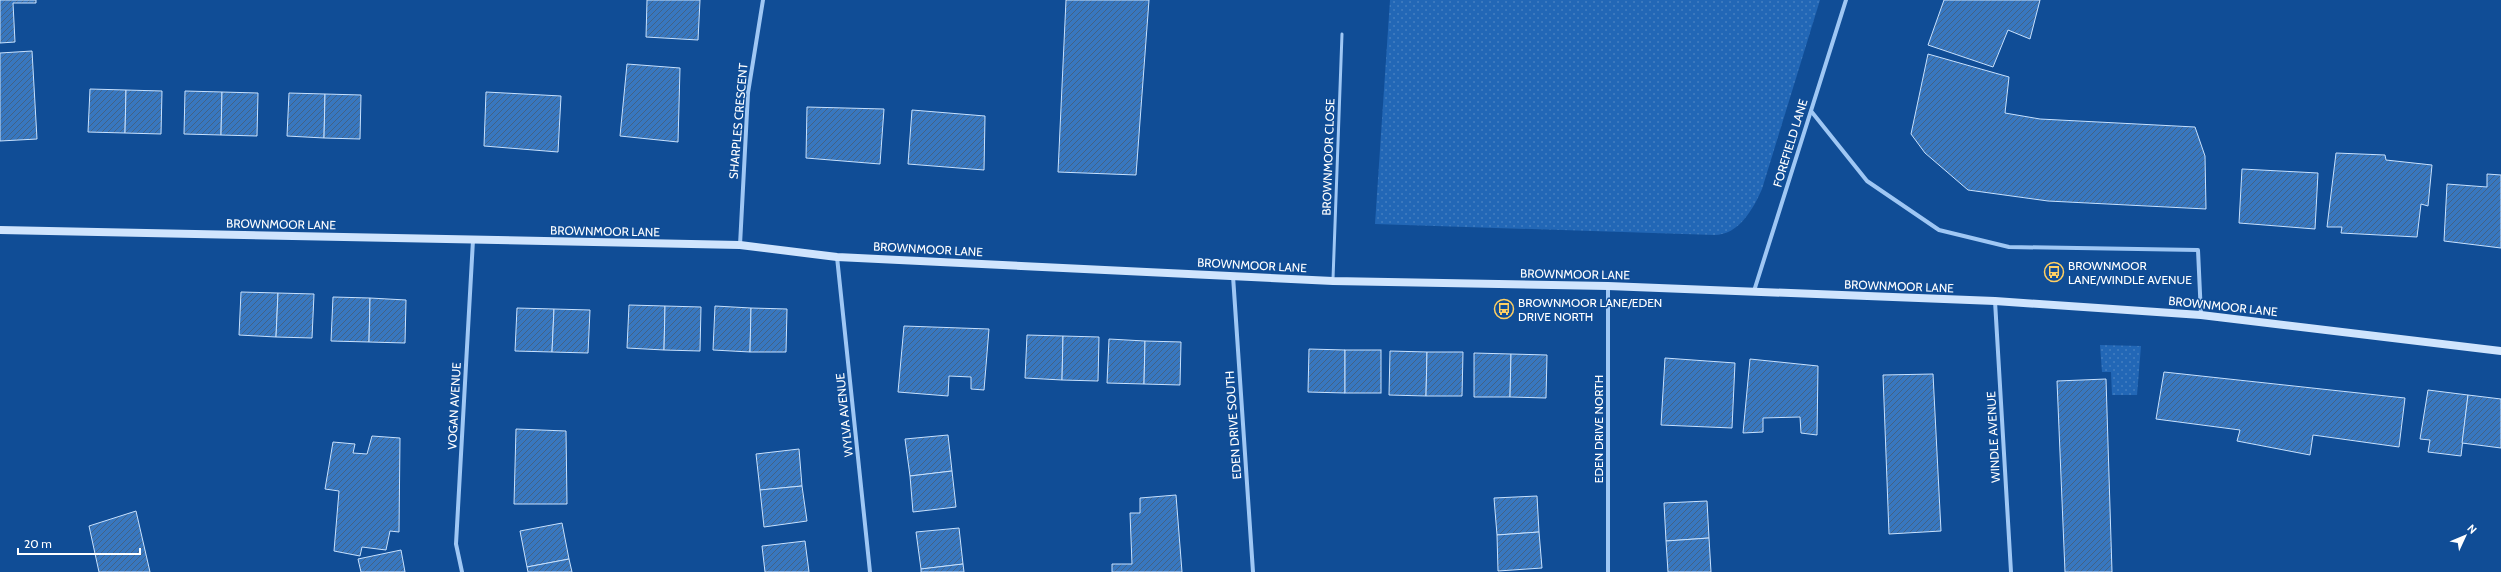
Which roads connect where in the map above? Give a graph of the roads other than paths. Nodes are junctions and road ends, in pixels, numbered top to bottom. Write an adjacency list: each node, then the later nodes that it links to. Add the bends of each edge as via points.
1 (763, 0): 7 (street, SHARPLES CRESCENT, via 748,93)
2 (1846, 0): 4 (street, FOREFIELD LANE)
3 (1342, 34): 10 (lane, BROWNMOOR CLOSE)
4 (1811, 111): 12 (street, FOREFIELD LANE); 14 (street, via 1867,181 1939,230 2009,247 2198,250)
5 (0, 230): 6 (street, BROWNMOOR LANE)
6 (473, 240): 7 (street, BROWNMOOR LANE); 16 (street, VOGAN AVENUE, via 456,544)
7 (740, 245): 8 (street, BROWNMOOR LANE)
8 (837, 257): 9 (street, BROWNMOOR LANE); 17 (street, WYLVA AVENUE)
9 (1232, 276): 10 (street, BROWNMOOR LANE); 18 (street, EDEN DRIVE SOUTH)
10 (1333, 281): 11 (street, BROWNMOOR LANE)
11 (1608, 286): 12 (street, BROWNMOOR LANE); 19 (street, EDEN DRIVE NORTH)
12 (1754, 293): 13 (street, BROWNMOOR LANE)
13 (1995, 302): 14 (street, BROWNMOOR LANE); 20 (street, WINDLE AVENUE)
14 (2201, 314): 15 (street, BROWNMOOR LANE)
15 (2501, 351)
16 (462, 572)
17 (870, 572)
18 (1253, 572)
19 (1608, 572)
20 (2011, 572)

